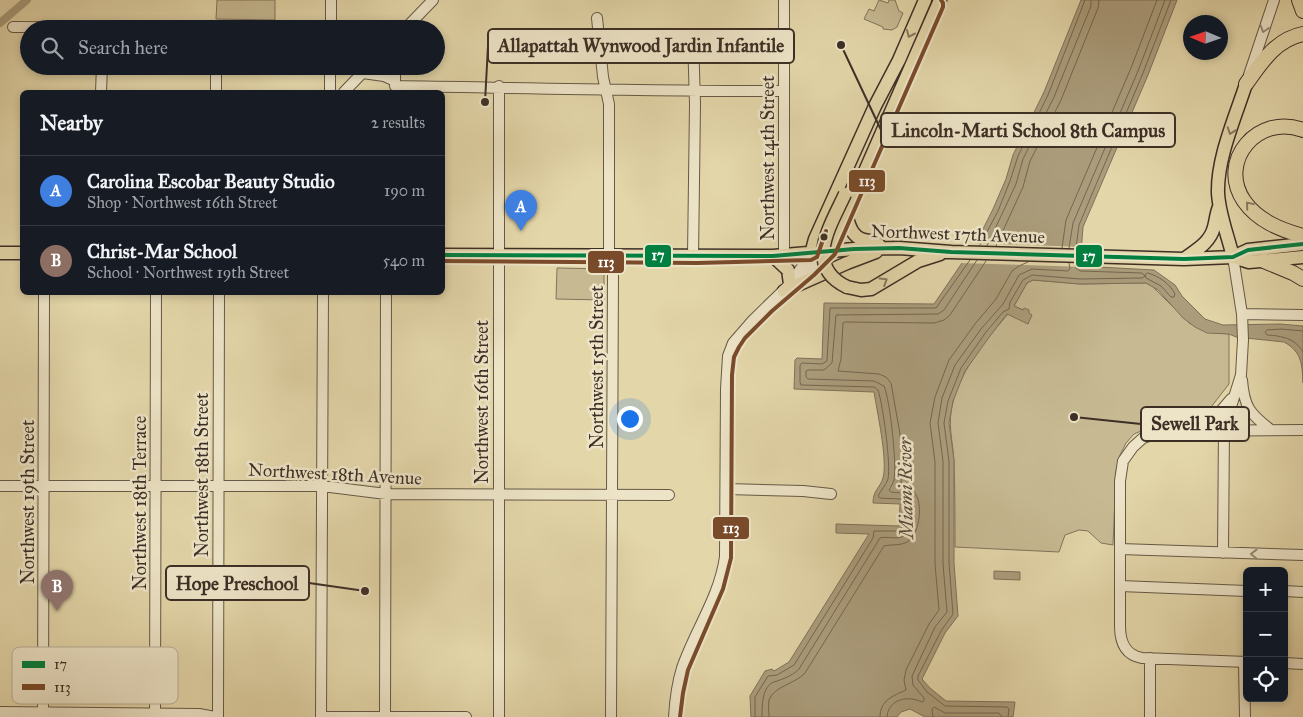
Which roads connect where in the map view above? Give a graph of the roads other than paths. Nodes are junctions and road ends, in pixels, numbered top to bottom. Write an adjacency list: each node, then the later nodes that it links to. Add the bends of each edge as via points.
1 (331, 0): 10 (street)
2 (433, 0): 11 (street)
3 (784, 0): 30 (street, Northwest 14th Street)
4 (911, 0): 7 (main road)
5 (1274, 0): 22 (street, one-way to 22)
6 (1299, 0): 8 (highway)
7 (931, 5): 16 (main road, one-way to 16); 34 (main road)
8 (1303, 11)
9 (597, 18): 29 (street, Northwest 15th Street)
10 (331, 20)
11 (414, 20)
12 (13, 27): 13 (street)
13 (20, 27)
14 (1303, 34): 22 (highway, via 1275,48)
15 (693, 37): 31 (street)
16 (899, 60): 39 (main road, one-way to 39, bridge, via 887,96 824,242 825,265 837,282 861,290 872,288 918,260); 42 (main road, via 875,106)
17 (102, 75): 25 (street)
18 (216, 75): 26 (street)
19 (330, 75): 27 (street)
20 (361, 75): 28 (street)
21 (381, 75): 23 (street)
22 (1246, 84): 33 (main road, one-way to 33, via 1220,166)
23 (396, 86): 24 (street)
24 (498, 86): 29 (street); 44 (street, Northwest 16th Street)
25 (101, 90)
26 (216, 90)
27 (330, 90)
28 (346, 90)
29 (606, 90): 31 (street); 45 (street, Northwest 15th Street)
30 (784, 91): 31 (street); 46 (street, Northwest 14th Street)
31 (694, 92): 47 (street)
32 (1303, 130): 35 (highway, one-way to 32, via 1269,224 1250,209 1236,180 1240,154 1252,138 1270,128 1287,126)
33 (1220, 205): 48 (main road); 50 (main road, via 1209,238)
34 (846, 215): 37 (main road, via 856,236); 38 (main road)
35 (1303, 236)
36 (1303, 244): 48 (main road, Northwest 17th Avenue, via 1248,250)
37 (886, 248): 38 (main road, Northwest 17th Avenue); 39 (main road, Northwest 17th Avenue); 53 (main road)
38 (830, 251): 42 (main road, Northwest 17th Avenue); 53 (street)
39 (951, 252): 50 (main road, Northwest 17th Avenue)
40 (0, 253): 41 (main road)
41 (20, 253)
42 (811, 254): 46 (main road, Northwest 17th Avenue); 53 (street)
43 (445, 255): 44 (main road, Northwest 17th Avenue)
44 (498, 256): 45 (main road, Northwest 17th Avenue); 75 (street, Northwest 16th Street)
45 (608, 256): 47 (main road, Northwest 17th Avenue); 76 (street, Northwest 15th Street, via 613,271)
46 (778, 256): 47 (main road, Northwest 17th Avenue); 53 (main road, via 788,270)
47 (693, 257)
48 (1233, 257): 50 (main road, Northwest 17th Avenue); 51 (main road, Northwest 17th Avenue, via 1249,262); 60 (street)
49 (1303, 258): 51 (main road, Northwest 17th Avenue)
50 (1184, 259)
51 (1264, 261): 52 (highway)
52 (1303, 279)
53 (787, 287): 73 (street, via 753,320 730,349 726,380)
54 (44, 295): 71 (street, Northwest 19th Street)
55 (156, 295): 72 (street, Northwest 18th Terrace)
56 (219, 295): 69 (street, Northwest 18th Street)
57 (323, 295): 70 (street)
58 (386, 295): 74 (street)
59 (1303, 315): 60 (street)
60 (1242, 319): 61 (street)
61 (1241, 374): 62 (street); 66 (street, via 1248,408)
62 (1235, 394): 63 (street); 64 (street)
63 (1216, 416): 64 (street, via 1217,424); 65 (street)
64 (1224, 429): 65 (street); 66 (street); 80 (street)
65 (1182, 430): 79 (street, via 1148,435 1137,442 1125,457 1119,487)
66 (1271, 430): 67 (street)
67 (1303, 430)
68 (0, 486): 71 (street, Northwest 18th Avenue)
69 (217, 486): 70 (street, Northwest 18th Avenue); 72 (street, Northwest 18th Avenue); 100 (street, Northwest 18th Street)
70 (322, 486): 74 (street, Northwest 18th Avenue); 101 (street)
71 (45, 487): 72 (street, Northwest 18th Avenue); 86 (street, Northwest 19th Street)
72 (156, 487): 87 (street, Northwest 18th Terrace)
73 (726, 489): 77 (street); 106 (street, via 726,548 722,574 682,666)
74 (386, 494): 75 (street, Northwest 18th Avenue); 99 (street)
75 (498, 494): 76 (street, Northwest 18th Avenue); 104 (street, Northwest 16th Street)
76 (613, 494): 78 (street, Northwest 18th Avenue); 105 (street, Northwest 15th Street)
77 (831, 494)
78 (669, 495)
79 (1120, 550): 80 (street); 82 (street)
80 (1223, 553): 81 (street, one-way to 80)
81 (1303, 555)
82 (1120, 586): 83 (street); 88 (street, via 1121,642 1132,655)
83 (1243, 590)
84 (1288, 592): 85 (street)
85 (1303, 592)
86 (44, 647)
87 (155, 647)
88 (1150, 658): 89 (street); 107 (street)
89 (1243, 662)
90 (1288, 663): 91 (street)
91 (1303, 664)
92 (1245, 702): 108 (street)
93 (44, 704): 96 (street, Northwest 19th Street)
94 (155, 704): 97 (street, Northwest 18th Terrace)
95 (0, 712): 96 (street)
96 (44, 712): 98 (street)
97 (155, 713): 98 (street); 100 (street)
98 (126, 715)
99 (385, 716): 101 (street); 102 (street)
100 (216, 717)
101 (321, 717)
102 (418, 717): 103 (street)
103 (466, 717)
104 (498, 717)
105 (611, 717)
106 (674, 717)
107 (1150, 717)
108 (1245, 717)

